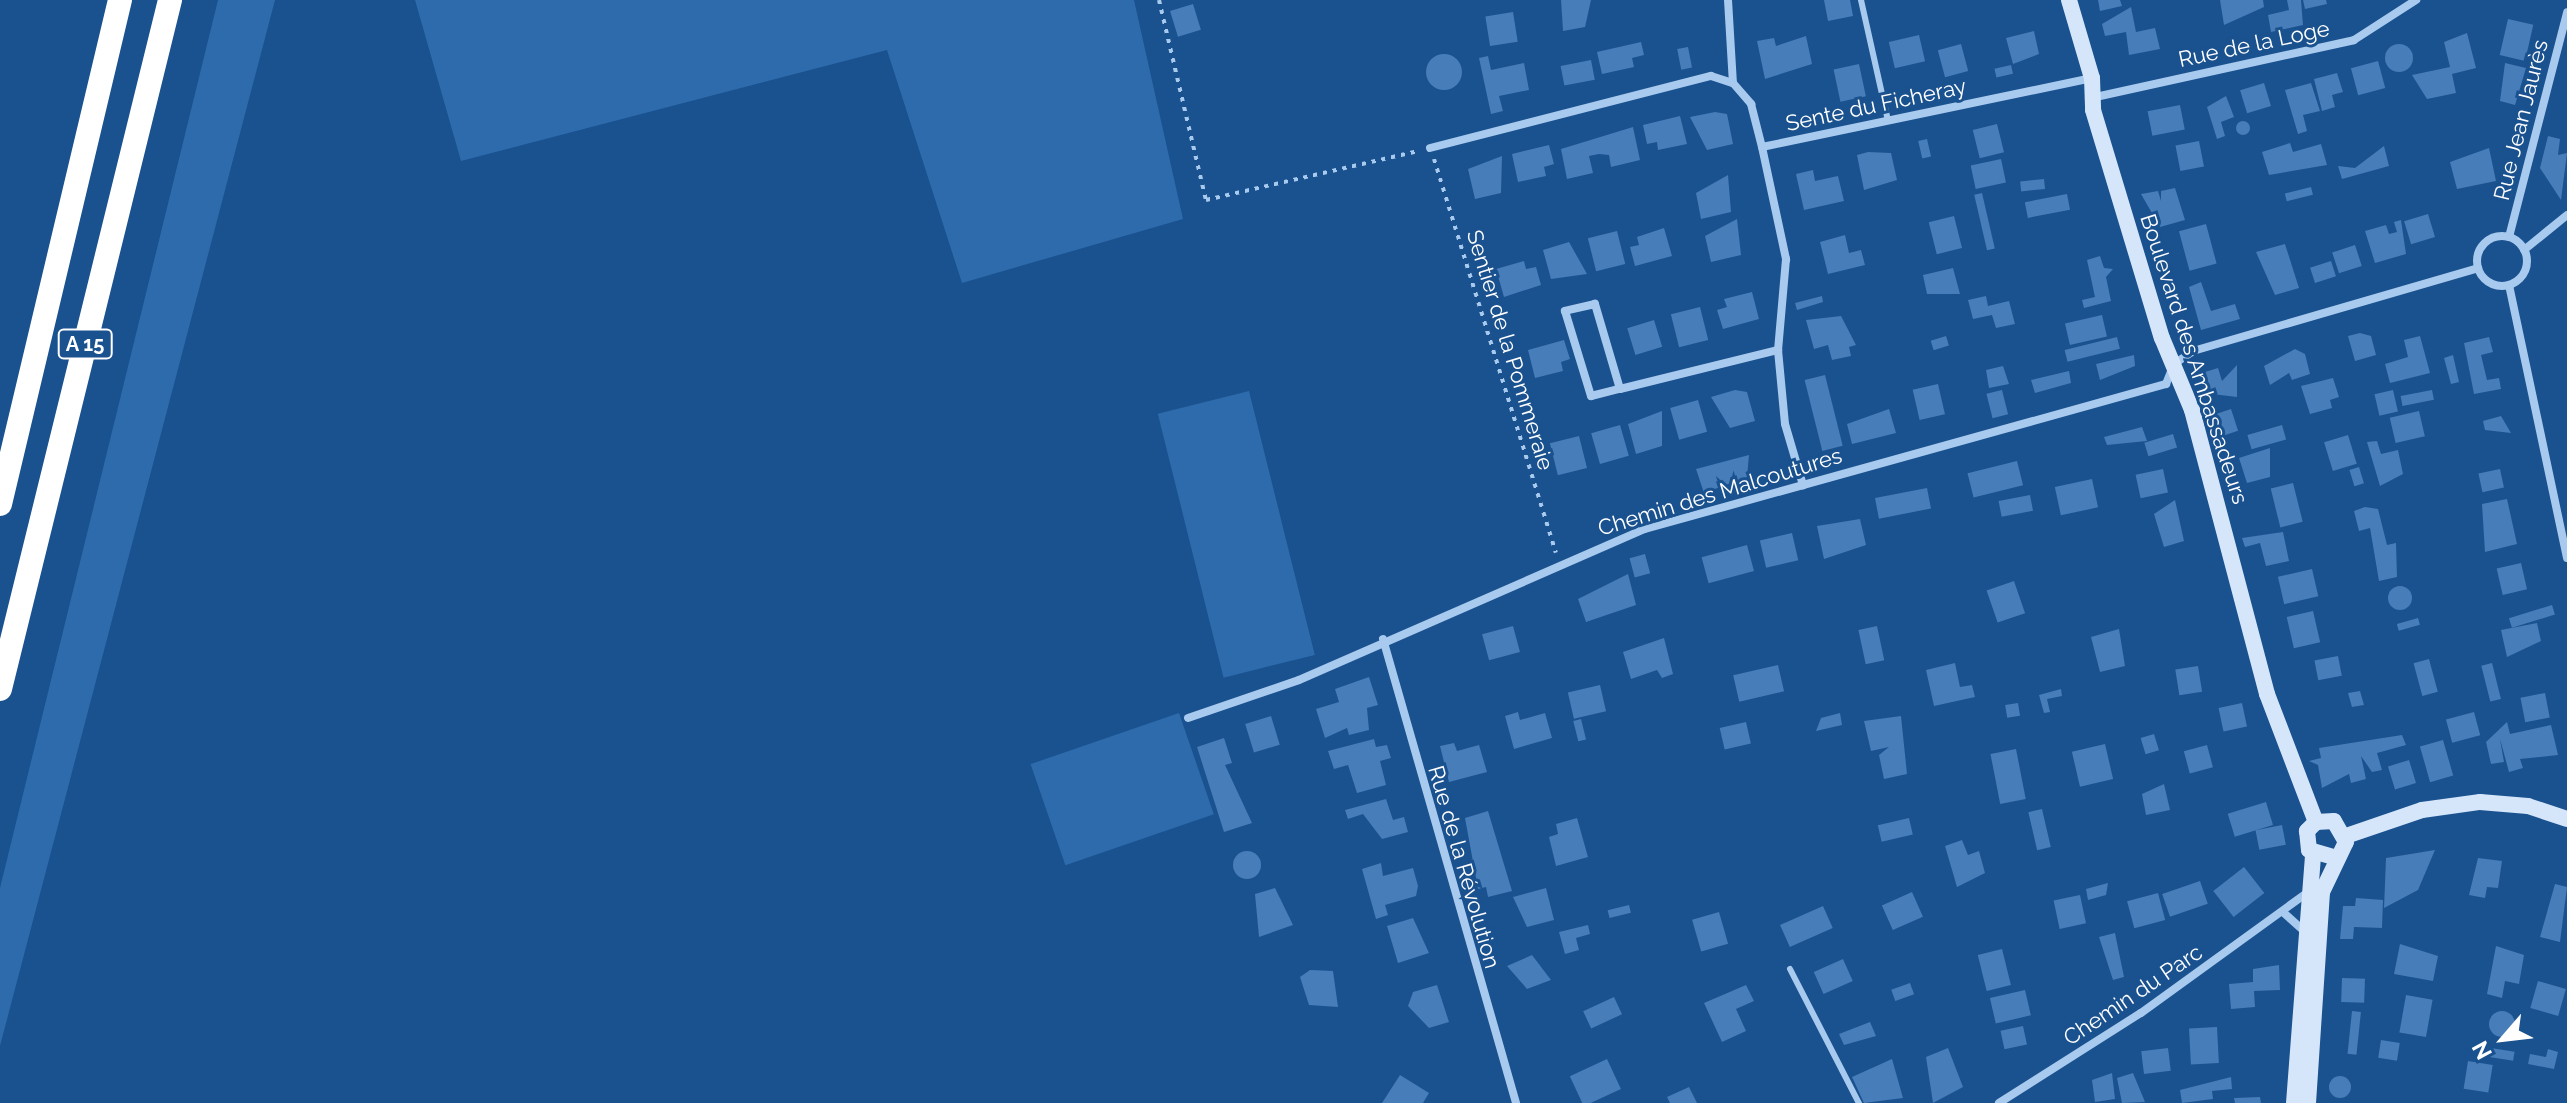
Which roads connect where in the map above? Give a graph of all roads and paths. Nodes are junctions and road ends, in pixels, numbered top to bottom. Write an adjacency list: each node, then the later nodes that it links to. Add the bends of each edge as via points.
1 (120, 0): 24 (highway, A 15)
2 (170, 0): 28 (highway, A 15)
3 (1159, 0): 14 (path, via 1206,200)
4 (1728, 0): 10 (street)
5 (1861, 0): 12 (lane)
6 (2069, 0): 9 (main road, Boulevard des Ambassadeurs)
7 (2416, 0): 11 (street, Rue de la Loge, via 2354,40)
8 (2567, 12): 16 (street, Rue Jean Jaurès)
9 (2092, 78): 11 (main road, Boulevard des Ambassadeurs); 12 (street, Sente du Ficheray)
10 (1733, 83): 13 (street, Sente du Ficheray, via 1751,104); 14 (street, via 1711,76)
11 (2090, 99): 21 (main road, Boulevard des Ambassadeurs)
12 (1888, 121): 13 (street, Sente du Ficheray)
13 (1762, 147): 20 (street, via 1786,259)
14 (1430, 148): 26 (path, Sentier de la Pommeraie)
15 (2567, 215): 17 (street)
16 (2509, 237): 17 (street); 18 (street, via 2482,246)
17 (2524, 250): 19 (street, via 2525,271)
18 (2478, 268): 19 (street, via 2494,285); 21 (street, via 2193,351)
19 (2509, 285): 25 (street)
20 (1778, 350): 22 (street); 23 (street, via 1785,424)
21 (2174, 364): 23 (street, Chemin des Malcoutures, via 2166,384); 31 (main road, Boulevard des Ambassadeurs, via 2267,694)
22 (1620, 389): 22 (street, via 1591,396 1565,311 1595,304)
23 (1803, 485): 26 (street, Chemin des Malcoutures)
24 (0, 504)
25 (2567, 558)
26 (1559, 562): 27 (street, Chemin des Malcoutures)
27 (1383, 639): 29 (street, Chemin des Malcoutures, via 1299,680); 39 (street, Rue de la Révolution)
28 (0, 689)
29 (1188, 718)
30 (2567, 819): 32 (main road, via 2528,806 2480,802 2422,810)
31 (2316, 822): 32 (main road, via 2334,821); 33 (main road, via 2306,837)
32 (2346, 836): 34 (main road)
33 (2313, 855): 34 (main road); 35 (main road)
34 (2334, 857): 43 (main road, via 2322,892)
35 (2308, 892): 36 (street, Chemin du Parc); 37 (main road)
36 (2284, 913): 37 (street); 41 (street, Chemin du Parc)
37 (2304, 931): 42 (main road)
38 (1790, 969): 40 (lane)
39 (1516, 1103)
40 (1859, 1103)
41 (1999, 1103)
42 (2294, 1103)
43 (2308, 1103)

